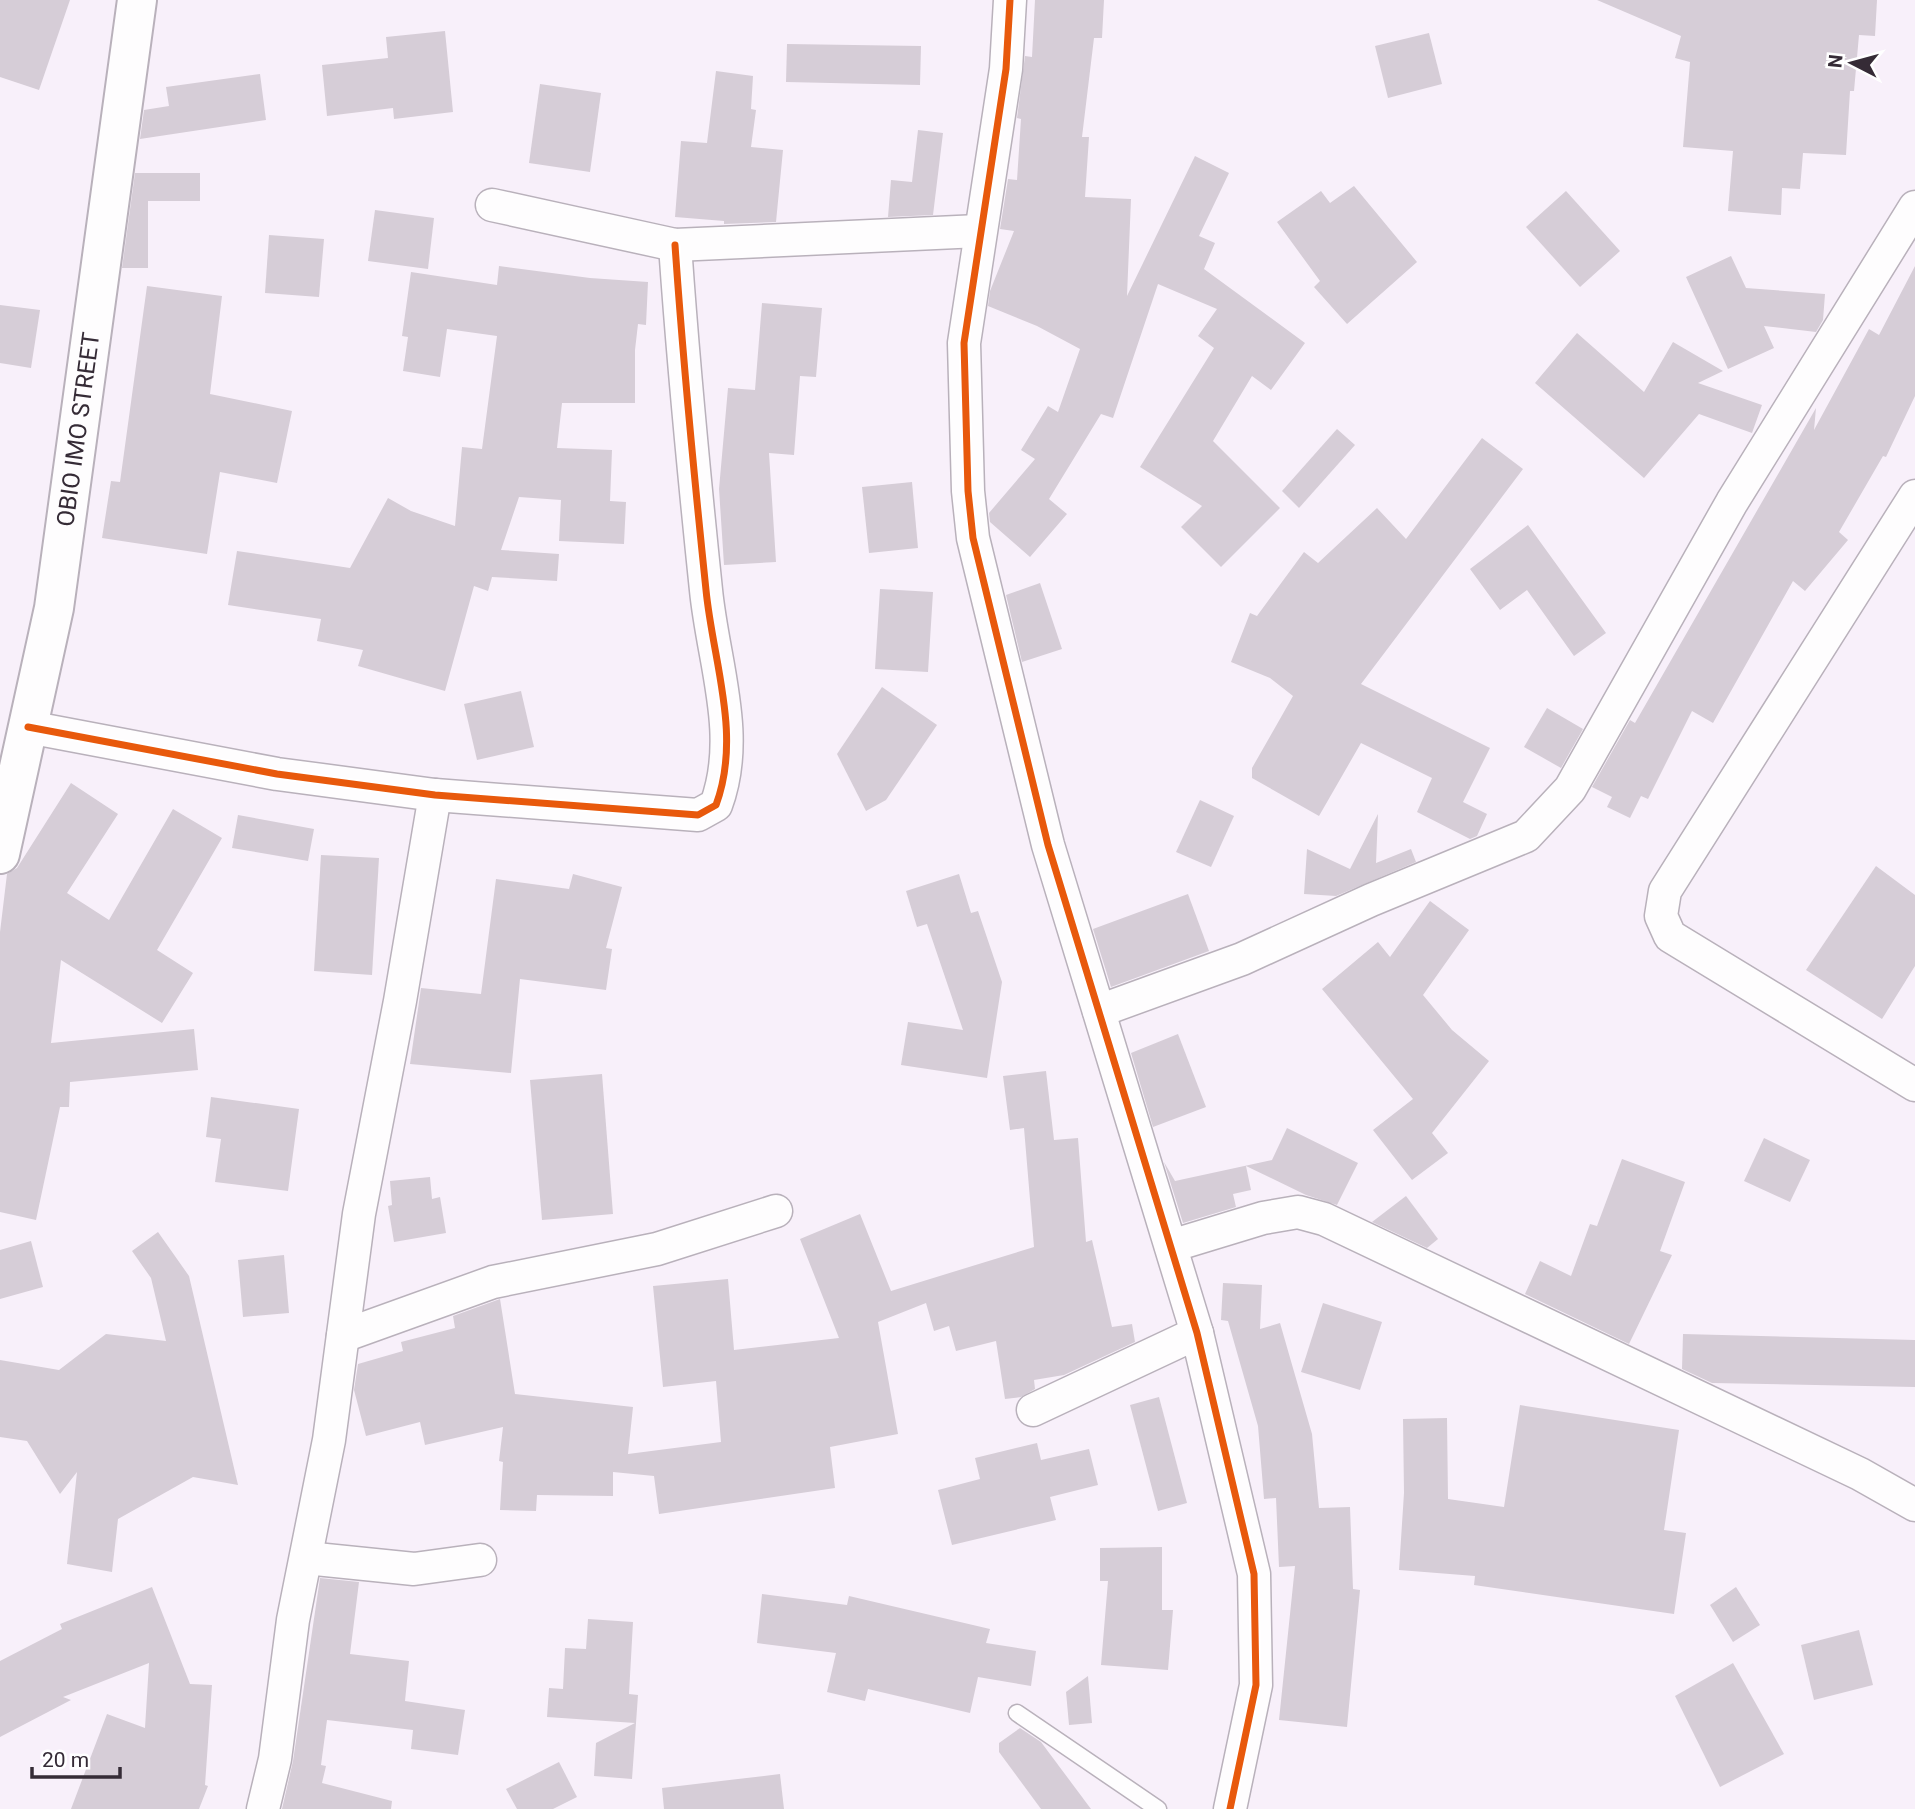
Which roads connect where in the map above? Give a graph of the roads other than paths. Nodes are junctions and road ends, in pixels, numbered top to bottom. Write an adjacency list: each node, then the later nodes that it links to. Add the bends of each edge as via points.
1 (137, 0): 8 (street, OBIO IMO STREET, via 54,608)
2 (1010, 0): 5 (street, via 1006,69)
3 (492, 205): 6 (street)
4 (1915, 208): 11 (street, via 1732,502 1570,789 1526,836 1242,959)
5 (979, 231): 6 (street); 11 (street, via 964,343 973,538 1048,845)
6 (675, 245): 9 (street, via 707,601 728,732 724,783 716,805 698,815)
7 (1915, 496): 12 (street, via 1665,891 1661,916 1670,936)
8 (28, 727): 9 (street, via 277,774); 10 (street, OBIO IMO STREET)
9 (435, 795): 16 (street, via 359,1214)
10 (0, 854)
11 (1099, 1011): 14 (street)
12 (1914, 1083)
13 (776, 1211): 16 (street, via 657,1249 494,1282)
14 (1171, 1246): 15 (street); 18 (street, via 1263,1218 1298,1212 1324,1219 1860,1474)
15 (1198, 1333): 17 (street); 24 (street, via 1254,1574 1256,1685)
16 (342, 1336): 19 (street, via 329,1440)
17 (1033, 1410)
18 (1915, 1505)
19 (306, 1558): 20 (street, via 414,1569); 22 (street)
20 (480, 1560)
21 (1017, 1713): 23 (lane)
22 (263, 1809)
23 (1158, 1809)
24 (1230, 1809)

